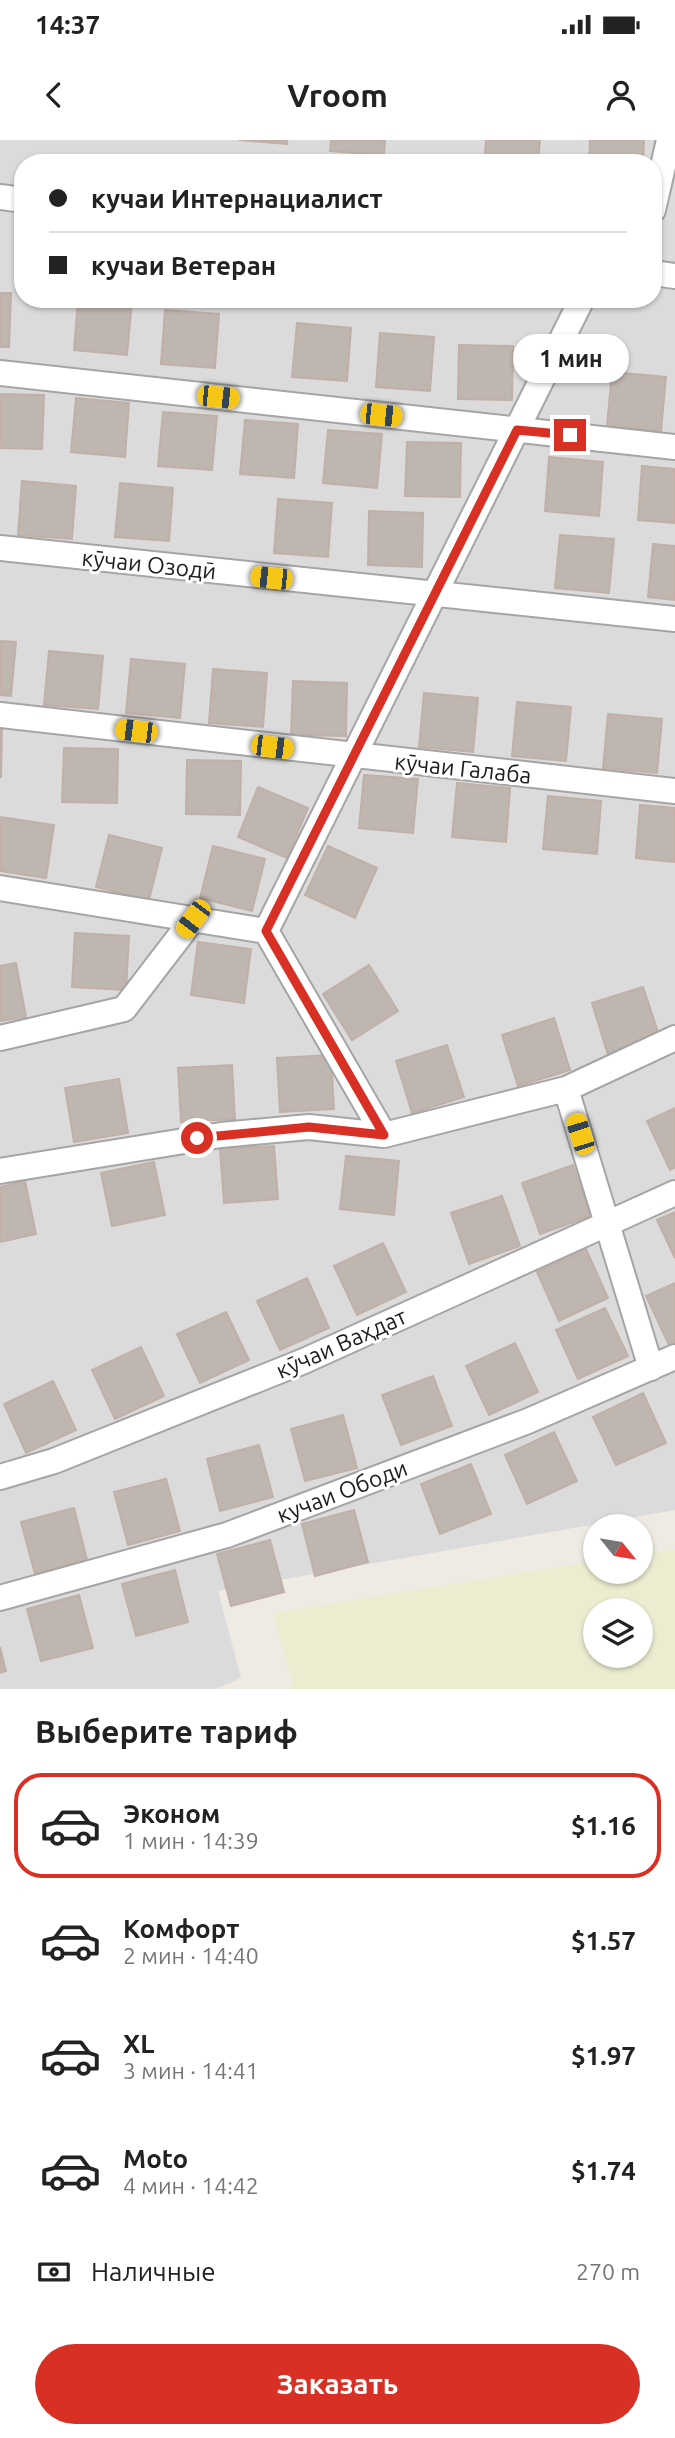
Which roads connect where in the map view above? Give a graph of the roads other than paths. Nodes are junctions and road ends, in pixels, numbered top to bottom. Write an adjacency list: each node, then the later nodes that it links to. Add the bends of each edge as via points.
1 (669, 140): 2 (street)
2 (662, 171)
3 (578, 308): 5 (street)
4 (0, 373): 5 (street)
5 (517, 430): 6 (street); 8 (street)
6 (675, 446)
7 (0, 548): 8 (street, кӯчаи Озодӣ)
8 (434, 596): 9 (street, кӯчаи Озодӣ); 11 (street)
9 (675, 619)
10 (0, 715): 11 (street, кӯчаи Галаба)
11 (354, 756): 12 (street, кӯчаи Галаба); 15 (street)
12 (675, 791)
13 (0, 888): 14 (street)
14 (193, 919): 15 (street); 16 (street, via 124,1009)
15 (266, 931): 19 (street)
16 (0, 1038)
17 (675, 1038): 18 (street)
18 (566, 1089): 19 (street); 22 (street)
19 (384, 1135): 20 (street, via 309,1127 221,1135)
20 (0, 1171)
21 (675, 1193): 22 (street, кӯчаи Ваҳдат)
22 (609, 1223): 24 (street); 25 (street, кӯчаи Ваҳдат, via 304,1361 54,1461)
23 (675, 1357): 24 (street, кучаи Ободи)
24 (651, 1368): 26 (street, кучаи Ободи, via 528,1421 227,1535)
25 (0, 1477)
26 (0, 1598)

